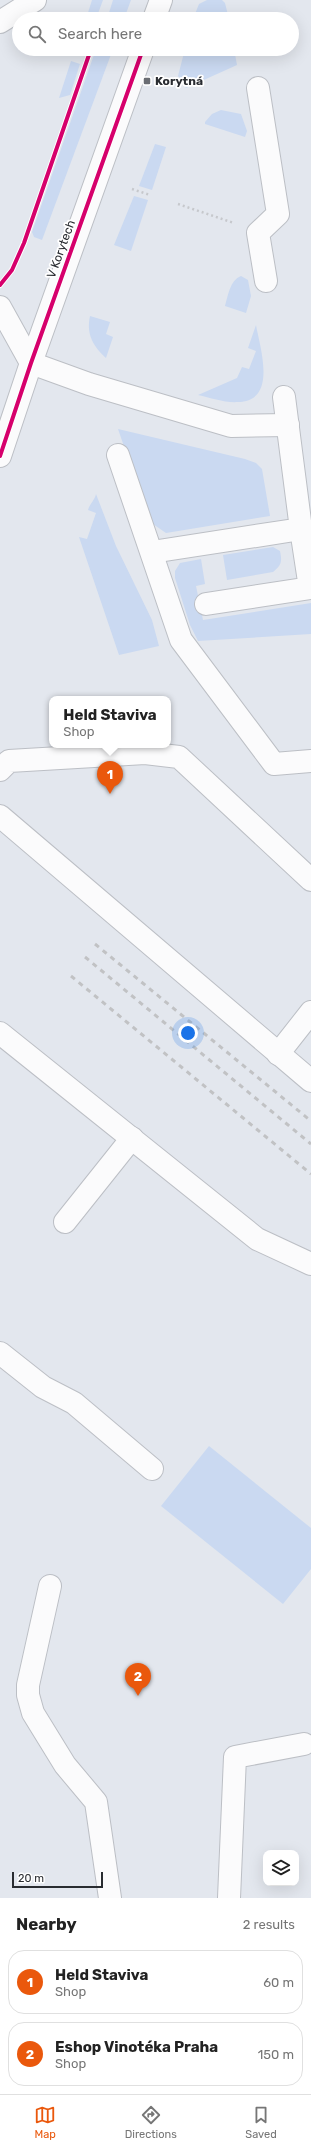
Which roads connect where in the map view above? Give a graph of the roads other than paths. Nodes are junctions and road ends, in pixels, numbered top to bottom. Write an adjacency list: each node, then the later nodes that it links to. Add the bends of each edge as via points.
1 (35, 0): 3 (street)
2 (161, 0): 4 (street)
3 (16, 12)
4 (157, 12)
5 (12, 14): 6 (street)
6 (0, 22)
7 (141, 56): 11 (street, V Korytech)
8 (258, 88): 9 (street, via 278,214 258,233)
9 (266, 281)
10 (0, 307): 11 (street)
11 (31, 363): 13 (street, via 89,384 231,426); 15 (street, V Korytech)
12 (284, 397): 13 (street)
13 (288, 425): 16 (street)
14 (118, 455): 17 (street)
15 (0, 456)
16 (301, 528): 17 (street); 18 (street)
17 (152, 552): 20 (street, via 181,640 274,764)
18 (311, 588): 19 (street)
19 (206, 604)
20 (311, 761)
21 (0, 770): 23 (street, via 9,761 145,753 179,757)
22 (0, 816): 26 (street)
23 (311, 880)
24 (311, 1012): 26 (street)
25 (0, 1033): 28 (street)
26 (294, 1061): 27 (street)
27 (311, 1081)
28 (132, 1138): 29 (street); 30 (street, via 257,1239)
29 (65, 1222)
30 (311, 1264)
31 (0, 1353): 32 (street, via 43,1387 74,1403)
32 (152, 1469)
33 (50, 1586): 35 (street, via 28,1695 33,1713 65,1765 96,1802)
34 (304, 1744): 36 (street, via 235,1757)
35 (110, 1898)
36 (229, 1898)

